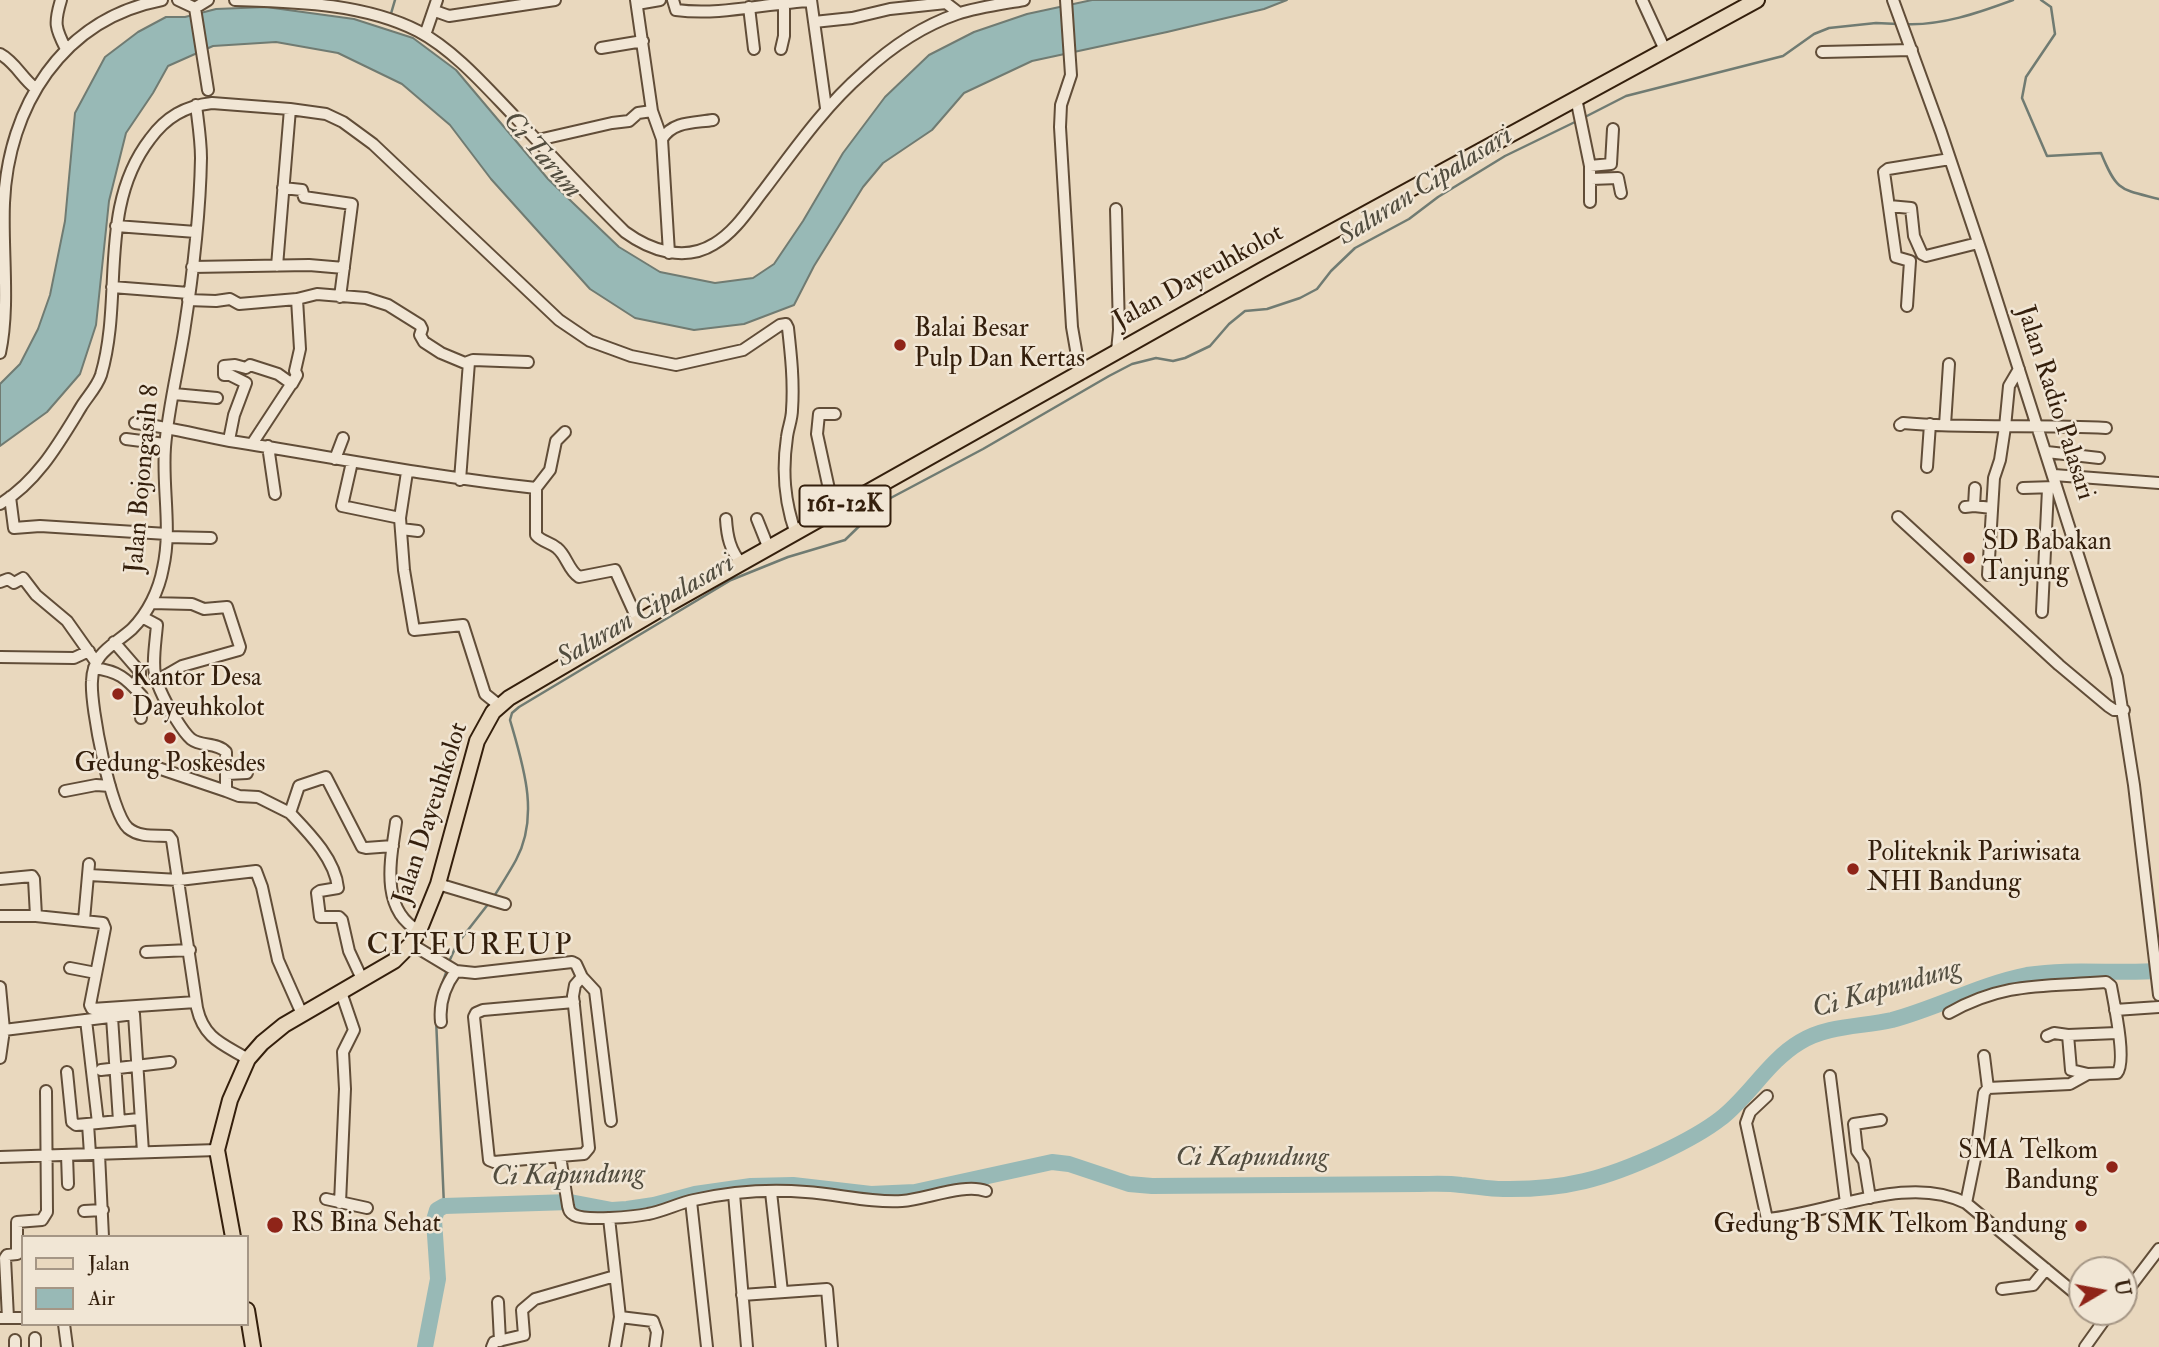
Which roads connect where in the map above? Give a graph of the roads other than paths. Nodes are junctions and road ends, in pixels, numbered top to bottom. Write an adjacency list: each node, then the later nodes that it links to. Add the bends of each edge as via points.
1 (61, 0): 29 (street, via 55,22)
2 (162, 0): 29 (street, via 110,19)
3 (178, 0): 23 (street)
4 (208, 0): 23 (street)
5 (235, 0): 13 (street)
6 (555, 0): 21 (street, via 450,16)
7 (660, 0): 16 (street)
8 (673, 0): 22 (street, via 677,10 693,12)
9 (880, 0): 24 (street)
10 (1024, 0): 25 (street)
11 (1642, 0): 33 (street)
12 (1756, 0): 33 (main road, Jalan Dayeuhkolot / 161-12K)
13 (280, 1): 15 (street)
14 (811, 1): 18 (street); 26 (street)
15 (308, 2): 27 (street, via 391,20)
16 (636, 2): 28 (street)
17 (767, 2): 18 (street); 22 (street)
18 (784, 2): 32 (street)
19 (1894, 3): 34 (street, Jalan Radio Palasari)
20 (1066, 4): 75 (street, via 1070,83 1060,127 1072,327)
21 (436, 6): 27 (street)
22 (749, 7): 31 (street)
23 (195, 8): 38 (street)
24 (890, 9): 25 (street, via 946,3); 26 (street)
25 (959, 13): 42 (street, via 931,24 886,53)
26 (814, 22): 42 (street)
27 (425, 35): 48 (street, via 475,74)
28 (643, 41): 30 (street); 44 (street)
29 (66, 48): 37 (street)
30 (601, 48)
31 (754, 49)
32 (780, 49)
33 (1665, 50): 39 (main road, Jalan Dayeuhkolot / 161-12K)
34 (1912, 50): 35 (street); 49 (street, Jalan Radio Palasari)
35 (1822, 52)
36 (0, 54): 37 (street)
37 (35, 88): 70 (street, via 17,126 4,200)
38 (208, 90): 40 (street); 41 (street)
39 (1576, 98): 50 (street); 69 (main road, Jalan Dayeuhkolot / 161-12K)
40 (226, 104): 41 (street); 43 (street)
41 (194, 105): 57 (street, via 167,120 141,150 120,200); 58 (street, Jalan Bojongasih 8, via 201,155)
42 (826, 108): 60 (street, via 736,225 704,249)
43 (290, 109): 52 (street); 117 (street, via 326,114 373,144 559,320 590,341 671,364 738,352 786,324 794,379 783,487)
44 (652, 111): 47 (street); 48 (street, via 638,113 629,121)
45 (713, 120): 47 (street, via 675,126)
46 (1613, 129): 50 (street, via 1611,164)
47 (662, 139): 60 (street)
48 (538, 140): 60 (street, via 625,232)
49 (1950, 159): 55 (street, via 1886,170); 59 (street, Jalan Radio Palasari)
50 (1590, 166): 51 (street)
51 (1591, 179): 53 (street, via 1619,178); 54 (street)
52 (284, 188): 61 (street); 63 (street, via 302,190 304,197 352,204)
53 (1620, 194)
54 (1590, 202)
55 (1889, 206): 59 (street, via 1911,208 1914,236 1922,254 1931,256); 68 (street, via 1896,257 1910,261)
56 (1116, 209): 69 (street)
57 (117, 226): 58 (street); 64 (street)
58 (196, 232): 62 (street, Jalan Bojongasih 8)
59 (1978, 243): 74 (street, Jalan Radio Palasari)
60 (669, 253)
61 (277, 266): 62 (street); 63 (street)
62 (192, 267): 65 (street, Jalan Bojongasih 8)
63 (344, 268): 66 (street)
64 (112, 287): 65 (street); 109 (street, via 98,383 51,456)
65 (188, 297): 67 (street, via 230,299 240,304); 77 (street, Jalan Bojongasih 8)
66 (340, 297): 67 (street, via 317,294); 71 (street, via 388,304 420,325 424,342)
67 (297, 299): 76 (street, via 300,349)
68 (1907, 306)
69 (1117, 351): 75 (main road, Jalan Dayeuhkolot / 161-12K)
70 (0, 353)
71 (469, 362): 72 (street); 102 (street)
72 (528, 362)
73 (1949, 364): 83 (street)
74 (2019, 369): 84 (street, Jalan Radio Palasari); 86 (street, via 2009,386)
75 (1080, 373): 111 (main road, Jalan Dayeuhkolot / 161-12K)
76 (292, 383): 91 (street, via 250,365 225,365 225,375 246,383); 93 (street)
77 (174, 394): 78 (street); 85 (street, Jalan Bojongasih 8)
78 (217, 397)
79 (835, 414): 111 (street, via 819,414 817,434)
80 (135, 423): 85 (street)
81 (1904, 424): 82 (street)
82 (1930, 424): 83 (street); 99 (street)
83 (1945, 425): 86 (street)
84 (2038, 426): 86 (street); 87 (street); 95 (street, Jalan Radio Palasari)
85 (169, 427): 91 (street); 92 (street, Jalan Bojongasih 8)
86 (2005, 428): 110 (street)
87 (2106, 428)
88 (565, 432): 104 (street, via 555,441 550,470)
89 (343, 438): 97 (street)
90 (126, 439): 92 (street)
91 (229, 440): 93 (street)
92 (165, 444): 118 (street, Jalan Bojongasih 8)
93 (252, 444): 94 (street)
94 (268, 446): 97 (street); 108 (street)
95 (2047, 452): 96 (street); 101 (street, Jalan Radio Palasari)
96 (2099, 458)
97 (335, 459): 98 (street)
98 (352, 462): 100 (street); 115 (street, via 342,506)
99 (1927, 467)
100 (407, 472): 102 (street); 115 (street)
101 (2054, 475): 103 (street); 107 (street, Jalan Radio Palasari)
102 (460, 480): 104 (street)
103 (2159, 483)
104 (536, 488): 127 (street, via 537,537 559,549 579,577 615,570)
105 (1975, 488): 110 (street, via 1970,506)
106 (2023, 488): 107 (street)
107 (2053, 488): 125 (street); 136 (street, Jalan Radio Palasari)
108 (275, 494)
109 (5, 500): 118 (street, via 14,528)
110 (1992, 508): 122 (street)
111 (834, 512): 117 (main road, Jalan Dayeuhkolot / 161-12K)
112 (1898, 517): 136 (street, via 2059,665 2108,706)
113 (726, 519): 121 (street, via 734,555)
114 (757, 519): 120 (street)
115 (401, 524): 116 (street); 135 (street, via 414,630 463,625 485,694)
116 (418, 531)
117 (796, 534): 120 (main road, Jalan Dayeuhkolot / 161-12K)
118 (167, 535): 119 (street); 124 (street, Jalan Bojongasih 8, via 163,567)
119 (211, 538)
120 (769, 549): 121 (main road, Jalan Dayeuhkolot / 161-12K)
121 (742, 564): 127 (main road, Jalan Dayeuhkolot / 161-12K)
122 (1988, 575)
123 (0, 582): 129 (street, via 23,578 67,621)
124 (150, 603): 126 (street, Jalan Bojongasih 8); 133 (street, via 227,607 240,647 181,666)
125 (2042, 612)
126 (142, 617): 128 (street, Jalan Bojongasih 8); 133 (street, via 157,625 153,666)
127 (639, 623): 135 (main road, Jalan Dayeuhkolot / 161-12K)
128 (114, 642): 131 (street, Jalan Bojongasih 8); 132 (street, via 141,672)
129 (89, 651): 130 (street, via 74,658); 131 (street)
130 (0, 657)
131 (95, 665): 132 (street, via 114,671); 141 (street, via 93,708)
132 (133, 686): 134 (street)
133 (157, 686): 134 (street); 140 (street, via 192,741 224,750)
134 (142, 696): 137 (street)
135 (500, 706): 149 (main road, Jalan Dayeuhkolot / 161-12K, via 477,741)
136 (2124, 710): 162 (street, Jalan Radio Palasari)
137 (141, 718)
138 (155, 767): 143 (street)
139 (247, 773): 140 (street)
140 (228, 774): 143 (street)
141 (110, 786): 142 (street); 148 (street, via 129,829 140,835 172,838)
142 (65, 791)
143 (226, 791): 144 (street, via 258,797)
144 (290, 813): 146 (street, via 299,786 325,777 362,847); 163 (street, via 336,876 338,888 318,892 320,917 342,920)
145 (396, 822): 146 (street)
146 (393, 846): 154 (street, via 392,895 407,923)
147 (0, 880): 152 (street, via 32,876)
148 (179, 880): 153 (street, via 89,870); 156 (street); 172 (street, via 256,871 278,960)
149 (438, 884): 150 (street); 154 (main road, Jalan Dayeuhkolot / 161-12K)
150 (496, 901)
151 (0, 916): 152 (street)
152 (36, 916): 153 (street)
153 (84, 920): 160 (street, via 105,925)
154 (419, 931): 155 (main road, Jalan Dayeuhkolot / 161-12K)
155 (411, 944): 159 (street); 163 (main road, Jalan Dayeuhkolot / 161-12K, via 394,961)
156 (190, 950): 157 (street); 167 (street)
157 (146, 952)
158 (70, 968): 160 (street)
159 (451, 968): 161 (street, via 475,973 572,962); 175 (street)
160 (96, 973): 167 (street, via 92,1009)
161 (582, 977): 168 (street, via 573,989); 196 (street, via 595,991)
162 (2158, 977): 166 (street, Jalan Radio Palasari)
163 (362, 979): 165 (main road, Jalan Dayeuhkolot / 161-12K)
164 (0, 987): 176 (street)
165 (341, 992): 172 (main road, Jalan Dayeuhkolot / 161-12K); 212 (street, via 354,1030 343,1052)
166 (2159, 995)
167 (196, 1002): 182 (street, via 202,1028)
168 (574, 1002): 203 (street, via 589,1148 584,1154); 203 (street, via 482,1010 474,1017 489,1160)
169 (2159, 1007): 170 (street)
170 (2115, 1010): 171 (street, via 2111,986 2106,982 2026,986); 177 (street)
171 (1949, 1013)
172 (302, 1014): 182 (main road, Jalan Dayeuhkolot / 161-12K, via 272,1034)
173 (112, 1017): 174 (street); 184 (street, via 134,1014); 185 (street)
174 (86, 1020): 176 (street); 197 (street)
175 (441, 1022)
176 (4, 1030): 181 (street)
177 (2118, 1033): 178 (street); 188 (street, via 2120,1070)
178 (2067, 1035): 179 (street); 188 (street, via 2070,1070)
179 (2047, 1036)
180 (1984, 1056): 190 (street)
181 (0, 1058)
182 (248, 1059): 198 (main road, Jalan Dayeuhkolot / 161-12K, via 230,1100)
183 (170, 1062): 184 (street)
184 (136, 1064): 185 (street); 193 (street)
185 (115, 1067): 186 (street); 195 (street)
186 (101, 1070)
187 (67, 1072): 197 (street, via 72,1122)
188 (2088, 1074): 190 (street, via 2070,1084)
189 (1830, 1076): 213 (street)
190 (1988, 1088): 214 (street)
191 (46, 1091): 201 (street)
192 (1767, 1096): 213 (street, via 1750,1112 1746,1123 1767,1219)
193 (139, 1119): 195 (street); 199 (street)
194 (1881, 1120): 209 (street, via 1854,1124)
195 (119, 1121): 197 (street)
196 (611, 1121)
197 (93, 1124): 200 (street)
198 (217, 1150): 199 (street); 220 (main road, Jalan Dayeuhkolot / 161-12K)
199 (143, 1152): 200 (street)
200 (95, 1154): 202 (street); 217 (street)
201 (48, 1155): 202 (street); 204 (street); 231 (street, via 47,1212 42,1220 17,1222 17,1254 5,1258)
202 (67, 1155): 205 (street)
203 (560, 1156): 218 (street, via 570,1212)
204 (0, 1157)
205 (68, 1184)
206 (986, 1191): 207 (street, via 964,1189 901,1201)
207 (771, 1192): 208 (street); 227 (street)
208 (734, 1194): 211 (street); 228 (street)
209 (1870, 1198): 213 (street); 214 (street, via 1924,1193 1951,1195)
210 (326, 1199): 212 (street)
211 (691, 1201): 218 (street, via 646,1214); 240 (street)
212 (340, 1203): 215 (street)
213 (1846, 1203)
214 (1966, 1203): 222 (street)
215 (367, 1208)
216 (84, 1210): 217 (street)
217 (103, 1210): 219 (street)
218 (609, 1218): 223 (street)
219 (103, 1235)
220 (233, 1235)
221 (2159, 1249): 224 (street)
222 (2046, 1269): 225 (street); 226 (street, via 2033,1284)
223 (615, 1276): 230 (street); 235 (street, via 535,1299 522,1310 524,1335)
224 (2138, 1276)
225 (2068, 1287)
226 (2001, 1289)
227 (782, 1292): 228 (street); 242 (street, via 827,1289)
228 (742, 1295): 241 (street)
229 (498, 1302): 235 (street)
230 (620, 1317): 238 (street); 239 (street, via 653,1321)
231 (4, 1318)
232 (248, 1319): 237 (main road)
233 (64, 1326): 236 (street)
234 (2098, 1326): 243 (street)
235 (496, 1344)
236 (67, 1347)
237 (253, 1347)
238 (615, 1347)
239 (655, 1347)
240 (707, 1347)
241 (747, 1347)
242 (832, 1347)
243 (2085, 1347)

